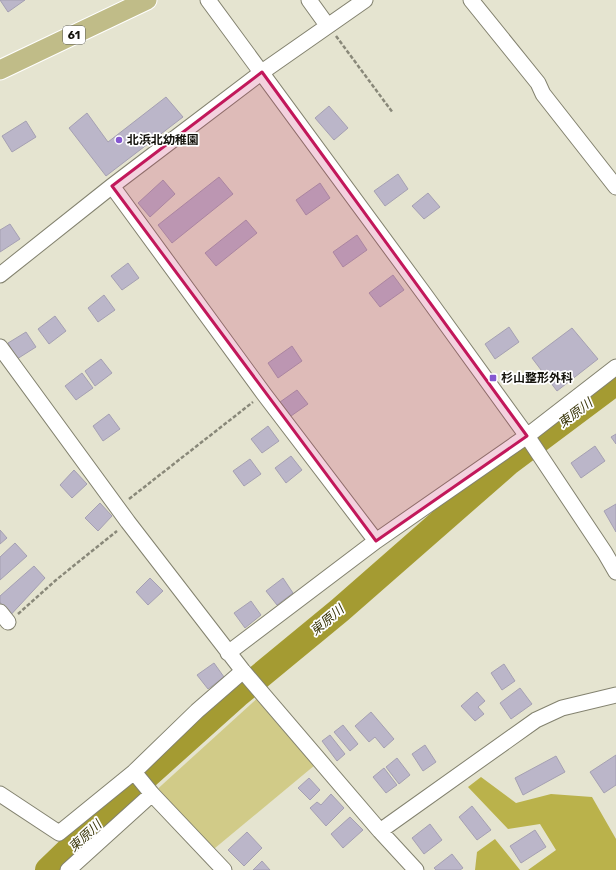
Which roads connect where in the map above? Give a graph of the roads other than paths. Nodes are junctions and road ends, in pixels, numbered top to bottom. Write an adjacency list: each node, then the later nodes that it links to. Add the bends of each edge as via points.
1 (147, 0): 7 (main road, 61)
2 (208, 0): 8 (street)
3 (309, 0): 6 (street)
4 (365, 0): 6 (street)
5 (471, 0): 10 (street, via 538,83 543,94)
6 (328, 25): 8 (street)
7 (0, 70)
8 (262, 72): 9 (street); 14 (street)
9 (112, 186): 11 (street); 15 (street, via 264,394)
10 (616, 187)
11 (0, 275)
12 (0, 347): 17 (street)
13 (616, 367): 14 (street)
14 (527, 436): 15 (street); 16 (street)
15 (376, 541): 17 (street)
16 (616, 572)
17 (228, 653): 18 (street)
18 (243, 671): 20 (street); 23 (street)
19 (616, 695): 23 (street, via 562,708 536,720)
20 (134, 772): 21 (street, via 59,833); 22 (street)
21 (0, 794)
22 (152, 794): 24 (street); 25 (street)
23 (380, 831): 26 (street)
24 (68, 870)
25 (224, 870)
26 (416, 870)

